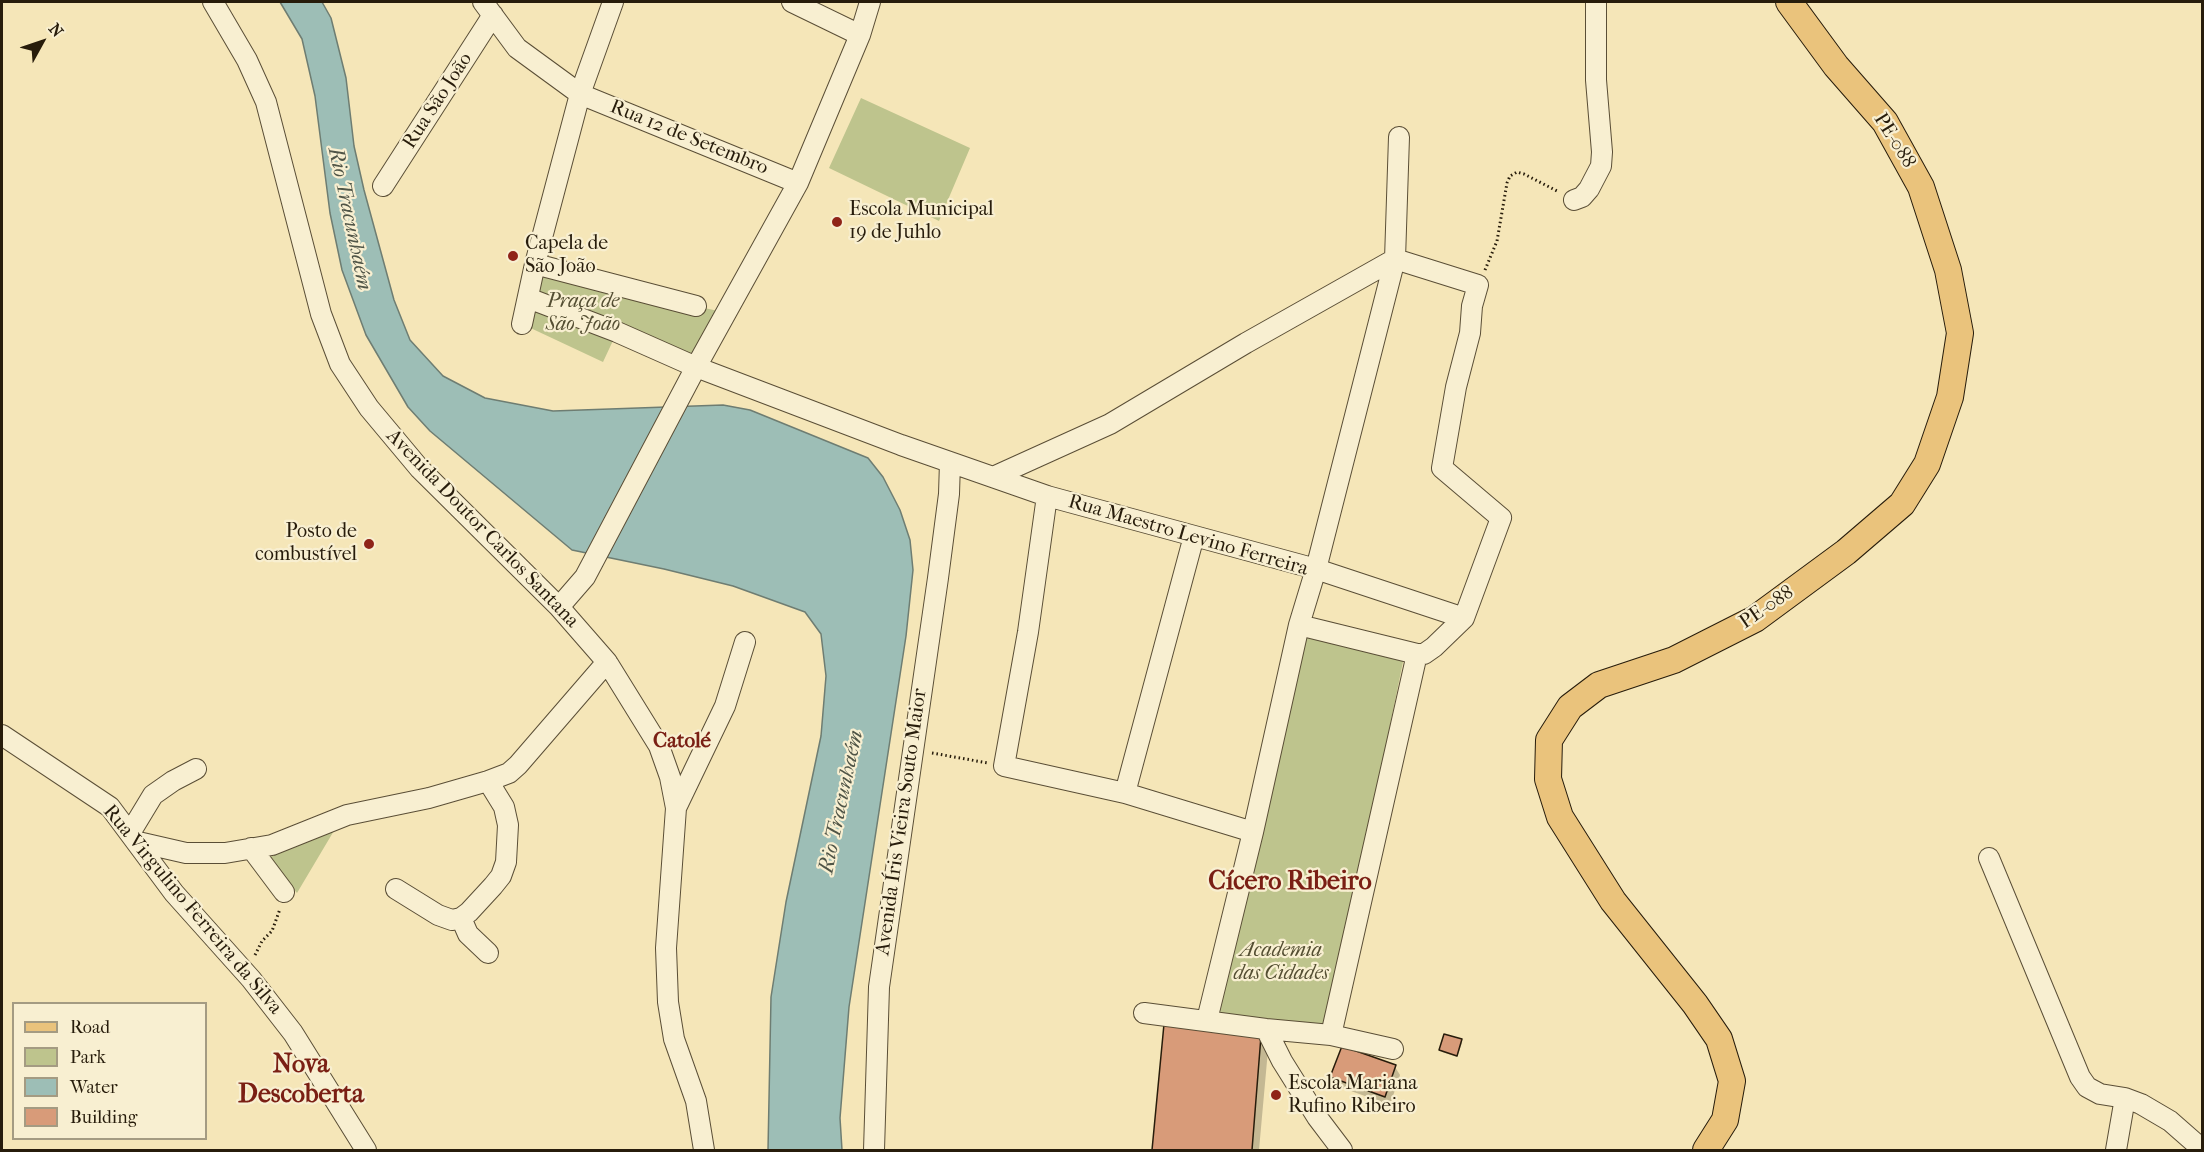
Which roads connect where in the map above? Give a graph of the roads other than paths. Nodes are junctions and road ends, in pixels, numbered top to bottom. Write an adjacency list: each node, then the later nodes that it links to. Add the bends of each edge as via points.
1 (213, 2): 25 (street, Avenida Doutor Carlos Santana, via 266,102 321,314 340,364 369,408 420,469)
2 (613, 2): 9 (street)
3 (792, 2): 8 (street)
4 (870, 2): 8 (street)
5 (1596, 2): 13 (street, via 1601,166 1589,189)
6 (1789, 2): 55 (main road, PE-088, via 1836,66 1885,122 1921,187 1948,270 1960,333 1950,397 1927,464 1902,504 1846,552 1755,619 1674,660 1599,685 1570,707 1549,740 1548,779 1560,817 1613,901 1719,1039 1731,1081 1725,1120)
7 (488, 8): 9 (street, Rua 12 de Setembro, via 517,48); 12 (street, Rua São João)
8 (860, 35): 11 (street)
9 (580, 94): 11 (street, Rua 12 de Setembro); 15 (street)
10 (1399, 137): 14 (street)
11 (798, 183): 19 (street)
12 (383, 186)
13 (1574, 200)
14 (1395, 259): 21 (street, via 1110,424); 24 (street); 26 (street, via 1478,285 1442,468 1501,518)
15 (535, 264): 16 (street); 17 (street)
16 (528, 298): 18 (street); 19 (street, Rua Maestro Levino Ferreira, via 617,332)
17 (696, 306)
18 (522, 324)
19 (692, 375): 20 (street, Rua Maestro Levino Ferreira); 25 (street, via 585,577)
20 (951, 462): 21 (street, Rua Maestro Levino Ferreira); 53 (street, Avenida Íris Vieira Souto Maior, via 879,987)
21 (993, 477): 22 (street, Rua Maestro Levino Ferreira)
22 (1047, 496): 23 (street, Rua Maestro Levino Ferreira); 34 (street, via 1004,766)
23 (1194, 536): 24 (street, Rua Maestro Levino Ferreira); 34 (street)
24 (1316, 569): 26 (street); 27 (street, Rua Maestro Levino Ferreira)
25 (559, 607): 30 (street, Avenida Doutor Carlos Santana)
26 (1464, 618): 29 (street, via 1434,647)
27 (1299, 625): 29 (street); 36 (street, Rua Maestro Levino Ferreira)
28 (745, 642): 35 (street, via 725,706)
29 (1417, 654): 47 (street)
30 (607, 662): 33 (street, via 518,765); 35 (street, Avenida Doutor Carlos Santana, via 659,746)
31 (2, 735): 37 (street, Rua Virgulino Ferreira da Silva, via 110,807)
32 (196, 769): 37 (street, via 153,795)
33 (488, 781): 38 (street, via 347,815 272,845); 42 (street, via 504,807 508,825 506,862 493,886)
34 (1125, 793): 36 (street)
35 (676, 808): 52 (street, via 666,948 669,1011 674,1039 696,1101)
36 (1252, 832): 45 (street, Rua Maestro Levino Ferreira)
37 (134, 838): 38 (street, via 200,855); 51 (street, Rua Virgulino Ferreira da Silva, via 174,893 293,1033)
38 (251, 848): 41 (street)
39 (1989, 858): 49 (street, via 2080,1077 2087,1087 2100,1094)
40 (396, 889): 42 (street, via 438,915 452,920)
41 (284, 892)
42 (461, 918): 43 (street, via 468,934)
43 (488, 953)
44 (1144, 1013): 45 (street)
45 (1207, 1020): 46 (street)
46 (1266, 1029): 47 (street); 54 (street, via 1317,1117)
47 (1331, 1035): 48 (street)
48 (1393, 1049)
49 (2125, 1098): 50 (street, via 2170,1121); 56 (street)
50 (2202, 1149)
51 (366, 1150)
52 (704, 1150)
53 (874, 1150)
54 (1342, 1150)
55 (1706, 1150)
56 (2116, 1150)

